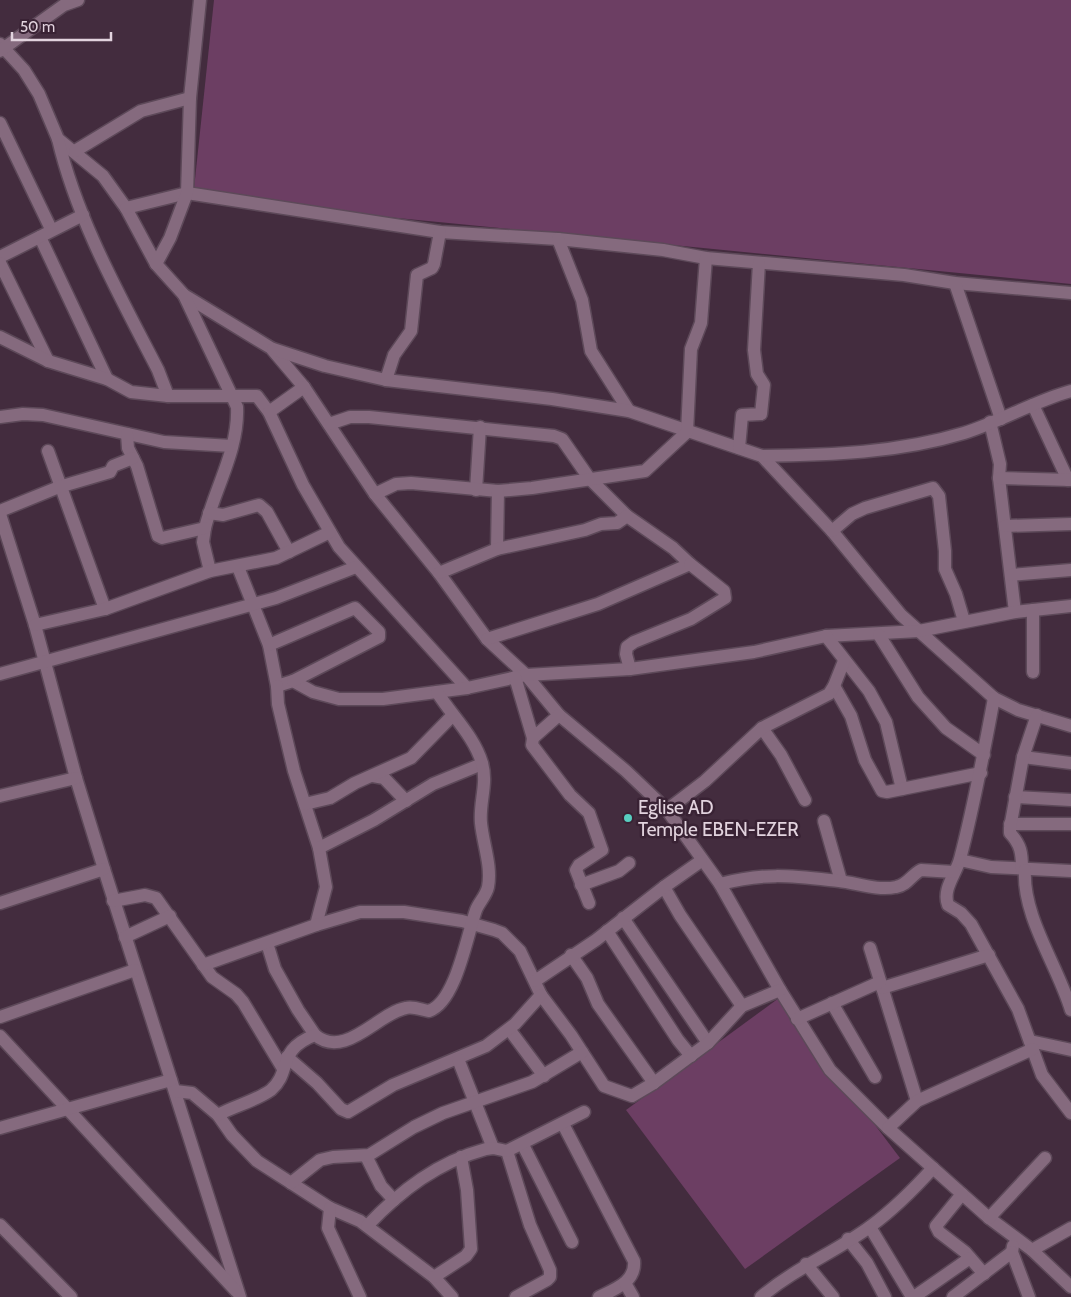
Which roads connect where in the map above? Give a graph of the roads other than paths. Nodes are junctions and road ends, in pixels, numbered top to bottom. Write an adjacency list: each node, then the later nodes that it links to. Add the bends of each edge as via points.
1 (78, 0): 3 (street)
2 (200, 0): 5 (street)
3 (63, 2): 4 (street)
4 (1, 47): 7 (street, via 24,70 39,94)
5 (190, 98): 8 (street, via 141,112); 9 (street)
6 (0, 123): 12 (street)
7 (58, 138): 8 (street); 11 (street)
8 (75, 151): 10 (street, via 103,176)
9 (187, 193): 10 (street); 13 (street); 20 (street)
10 (126, 208): 20 (street)
11 (83, 215): 12 (street); 31 (street)
12 (52, 229): 14 (street)
13 (440, 232): 15 (street); 28 (street, via 432,268 417,275 410,335 394,355)
14 (40, 237): 16 (street); 27 (street)
15 (558, 239): 17 (street); 34 (street, via 582,300 591,350)
16 (0, 257)
17 (706, 258): 19 (street); 40 (street, via 702,323 691,349)
18 (0, 263): 26 (street)
19 (759, 263): 21 (street, via 904,275); 43 (street, via 754,350 764,394 761,414 742,415)
20 (156, 264): 23 (street)
21 (955, 283): 22 (street); 37 (street)
22 (1071, 293)
23 (184, 295): 25 (street); 32 (street)
24 (0, 337): 26 (street)
25 (271, 348): 28 (street, via 326,366); 29 (street)
26 (48, 361): 27 (street)
27 (106, 379): 31 (street, via 131,392)
28 (386, 380): 34 (street)
29 (304, 387): 35 (street); 38 (street)
30 (1071, 392): 33 (street)
31 (168, 396): 32 (street)
32 (230, 396): 35 (street, via 257,396); 42 (street, via 237,412)
33 (1034, 405): 37 (street); 49 (street)
34 (629, 411): 40 (street)
35 (269, 412): 61 (street, via 303,485)
36 (0, 417): 41 (street, via 43,415)
37 (995, 421): 45 (street, via 936,440 858,453); 48 (street)
38 (329, 424): 39 (street, via 369,417); 53 (street)
39 (480, 427): 47 (street, via 562,439); 51 (street)
40 (687, 432): 43 (street); 47 (street, via 645,471)
41 (127, 434): 42 (street, via 164,442); 46 (street)
42 (232, 446): 55 (street)
43 (739, 448): 45 (street)
44 (48, 452): 50 (street)
45 (762, 456): 60 (street)
46 (133, 458): 50 (street, via 113,466 110,472); 59 (street, via 158,536 162,538)
47 (589, 478): 52 (street); 56 (street)
48 (999, 478): 49 (street); 58 (street)
49 (1069, 480)
50 (59, 487): 54 (street); 73 (street)
51 (476, 490): 52 (street); 53 (street, via 411,483 396,484)
52 (498, 491): 62 (street)
53 (375, 494): 69 (street)
54 (0, 513): 77 (street)
55 (209, 513): 59 (street); 63 (street, via 223,515 259,506 267,512)
56 (627, 516): 62 (street, via 617,523); 64 (street)
57 (1071, 524): 58 (street)
58 (1005, 526): 70 (street)
59 (205, 528): 68 (street, via 203,542)
60 (832, 531): 76 (street, via 852,514 865,508 933,488 939,496 945,569); 78 (street, via 901,615)
61 (330, 532): 63 (street); 66 (street)
62 (497, 548): 69 (street)
63 (289, 552): 65 (street)
64 (690, 564): 81 (street, via 598,604); 85 (street, via 724,591 725,598 691,620 634,642 626,650)
65 (238, 567): 68 (street); 71 (street)
66 (356, 567): 71 (street); 92 (street)
67 (1071, 570): 70 (street)
68 (210, 571): 73 (street)
69 (439, 573): 81 (street)
70 (1011, 575): 75 (street)
71 (252, 605): 82 (street); 83 (street)
72 (1071, 606): 74 (street)
73 (104, 609): 77 (street)
74 (1033, 610): 75 (street); 86 (street)
75 (1015, 612): 76 (street)
76 (964, 622): 78 (street)
77 (35, 625): 83 (street)
78 (919, 631): 79 (street); 94 (street)
79 (879, 634): 80 (street); 101 (street, via 918,697 946,728)
80 (826, 636): 84 (street); 85 (street, via 754,652)
81 (487, 639): 88 (street)
82 (269, 645): 89 (street, via 355,608 379,632 379,637); 90 (street)
83 (44, 661): 87 (street); 107 (street)
84 (844, 661): 91 (street); 108 (street, via 869,691 886,722)
85 (630, 669): 88 (street)
86 (1033, 672)
87 (0, 674)
88 (520, 676): 92 (street); 96 (street); 100 (street)
89 (292, 681): 90 (street); 93 (street, via 313,692 362,701)
90 (277, 686): 114 (street, via 278,704 294,771)
91 (834, 686): 99 (street, via 823,698); 108 (street, via 851,716 865,760 879,787 887,792)
92 (467, 688): 93 (street)
93 (437, 692): 95 (street)
94 (994, 698): 97 (street); 101 (street)
95 (453, 715): 104 (street, via 469,736); 106 (street, via 411,758)
96 (559, 715): 100 (street); 115 (street, via 626,771)
97 (1037, 716): 98 (street); 102 (street)
98 (1071, 726)
99 (762, 728): 111 (street); 115 (street, via 705,781)
100 (533, 738): 129 (street, via 532,746 570,795 589,813 599,839 600,852 576,870)
101 (984, 755): 105 (street)
102 (1023, 757): 103 (street); 110 (street)
103 (1071, 763)
104 (482, 764): 113 (street, via 433,784); 137 (street, via 485,778 481,822 489,879 488,890 476,909)
105 (981, 773): 108 (street); 121 (street)
106 (373, 776): 113 (street, via 384,778); 114 (street, via 330,798)
107 (76, 778): 109 (street); 123 (street)
108 (902, 789)
109 (0, 796)
110 (1015, 797): 112 (street); 117 (street)
111 (806, 800)
112 (1071, 800)
113 (406, 801): 119 (street)
114 (306, 804): 119 (street)
115 (666, 810): 120 (street)
116 (824, 821): 127 (street)
117 (1010, 824): 118 (street); 124 (street, via 1010,833 1021,848)
118 (1071, 824)
119 (319, 848): 136 (street, via 326,887)
120 (701, 860): 128 (street); 130 (street)
121 (960, 860): 124 (street); 126 (street)
122 (629, 863): 129 (street, via 619,871)
123 (104, 869): 131 (street); 132 (street)
124 (1024, 870): 125 (street); 152 (street, via 1036,924)
125 (1071, 871)
126 (954, 872): 127 (street, via 921,870 895,887 878,888); 142 (street, via 947,903 967,919)
127 (841, 881): 128 (street, via 795,875 752,876)
128 (720, 884): 148 (street)
129 (581, 885): 133 (street)
130 (664, 887): 135 (street); 151 (street)
131 (114, 901): 134 (street, via 145,895 156,898); 139 (street)
132 (0, 903)
133 (589, 903)
134 (170, 916): 139 (street); 144 (street)
135 (623, 918): 138 (street); 158 (street)
136 (316, 925): 137 (street, via 360,912 383,911); 140 (street)
137 (473, 925): 146 (street, via 502,933 513,943); 156 (street, via 449,990 436,1008 429,1011 401,1009 342,1041 328,1042)
138 (607, 931): 143 (street); 162 (street)
139 (125, 937): 145 (street)
140 (267, 943): 144 (street); 156 (street, via 275,969)
141 (870, 948): 147 (street)
142 (988, 955): 147 (street); 159 (street, via 1018,1009)
143 (571, 956): 146 (street); 167 (street, via 587,978 598,1004)
144 (203, 965): 164 (street, via 212,977 243,1002)
145 (135, 970): 153 (street); 168 (street)
146 (534, 981): 149 (street)
147 (881, 985): 150 (street); 169 (street)
148 (780, 990): 151 (street); 154 (street)
149 (541, 995): 155 (street); 161 (street)
150 (832, 1003): 154 (street); 166 (street)
151 (742, 1006): 158 (street)
152 (1071, 1010)
153 (0, 1017)
154 (797, 1019): 177 (street, via 830,1070)
155 (510, 1029): 163 (street, via 486,1046); 165 (street)
156 (315, 1035): 164 (street, via 299,1041)
157 (0, 1036): 171 (street)
158 (708, 1043): 162 (street)
159 (1032, 1045): 160 (street); 169 (street); 173 (street, via 1042,1075)
160 (1071, 1050)
161 (582, 1052): 165 (street); 167 (street, via 607,1088 632,1096)
162 (691, 1056): 167 (street)
163 (458, 1059): 164 (street, via 393,1085 346,1112); 170 (street)
164 (285, 1062): 174 (street, via 278,1081 269,1092)
165 (544, 1076): 170 (street)
166 (875, 1077)
167 (654, 1083)
168 (173, 1085): 171 (street); 174 (street, via 192,1093); 207 (street)
169 (917, 1101): 177 (street)
170 (476, 1102): 179 (street); 181 (street, via 414,1127)
171 (68, 1109): 176 (street); 207 (street)
172 (584, 1112): 175 (street)
173 (1071, 1113)
174 (218, 1115): 185 (street, via 248,1154)
175 (563, 1124): 178 (street); 203 (street, via 632,1255 635,1263 633,1273)
176 (0, 1128)
177 (888, 1128): 184 (street)
178 (523, 1145): 180 (street); 196 (street)
179 (494, 1148): 180 (street); 182 (street)
180 (507, 1151): 211 (street, via 530,1225 550,1270 547,1280)
181 (366, 1156): 185 (street, via 325,1158); 187 (street, via 382,1186)
182 (461, 1157): 187 (street, via 426,1174); 202 (street, via 471,1249 466,1256)
183 (1045, 1158): 189 (street)
184 (933, 1168): 186 (street); 191 (street, via 910,1193)
185 (291, 1183): 188 (street)
186 (962, 1194): 189 (street); 199 (street, via 936,1226)
187 (394, 1200): 190 (street)
188 (330, 1208): 190 (street); 209 (street, via 328,1228)
189 (988, 1218): 194 (street)
190 (367, 1226): 202 (street)
191 (870, 1226): 195 (street); 216 (street)
192 (2, 1228): 208 (street)
193 (1071, 1228): 197 (street)
194 (1014, 1236): 197 (street); 198 (street)
195 (848, 1239): 200 (street); 215 (street, via 867,1264)
196 (572, 1242)
197 (1032, 1250): 204 (street)
198 (1012, 1252): 201 (street); 206 (street)
199 (970, 1258): 201 (street); 216 (street)
200 (806, 1264): 205 (street); 214 (street)
201 (984, 1274): 217 (street)
202 (434, 1277): 210 (street)
203 (625, 1283): 212 (street); 213 (street)
204 (1071, 1287)
205 (767, 1295)
206 (1026, 1295)
207 (240, 1296)
208 (72, 1297)
209 (360, 1297)
210 (452, 1297)
211 (516, 1297)
212 (600, 1297)
213 (633, 1297)
214 (833, 1297)
215 (885, 1297)
216 (913, 1297)
217 (953, 1297)

